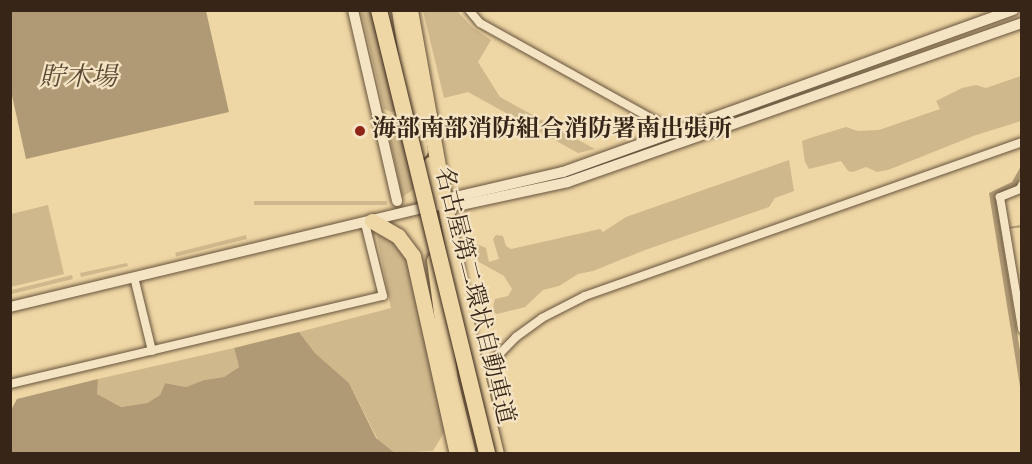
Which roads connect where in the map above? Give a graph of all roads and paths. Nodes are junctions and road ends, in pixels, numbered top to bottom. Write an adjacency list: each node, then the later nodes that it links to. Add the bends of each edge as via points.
1 (353, 10): 13 (street)
2 (367, 10): 26 (highway, 名古屋第二環状自動車道)
3 (379, 10): 27 (highway, 名古屋第二環状自動車道, bridge)
4 (399, 10): 15 (highway)
5 (410, 10): 9 (highway)
6 (469, 10): 10 (street, via 480,23)
7 (1014, 10): 10 (street)
8 (1022, 23): 14 (street, via 568,182 461,206)
9 (425, 87): 14 (highway); 15 (highway, via 424,117 432,182)
10 (674, 131): 14 (street, via 563,172 459,196)
11 (1022, 142): 22 (street, via 585,296 542,318)
12 (1022, 185): 18 (street, via 1000,197)
13 (397, 201)
14 (447, 204): 15 (street); 22 (highway); 27 (highway, via 442,217 461,353)
15 (428, 207): 16 (street); 25 (highway, via 446,356)
16 (369, 222): 17 (street); 21 (street, via 383,296); 24 (highway, via 398,236 413,256)
17 (134, 277): 19 (street); 21 (street)
18 (1019, 302): 20 (street)
19 (10, 307)
20 (1022, 329)
21 (152, 351): 23 (street)
22 (477, 377): 28 (highway)
23 (10, 384)
24 (457, 453)
25 (468, 453)
26 (476, 453)
27 (485, 453)
28 (496, 453)

